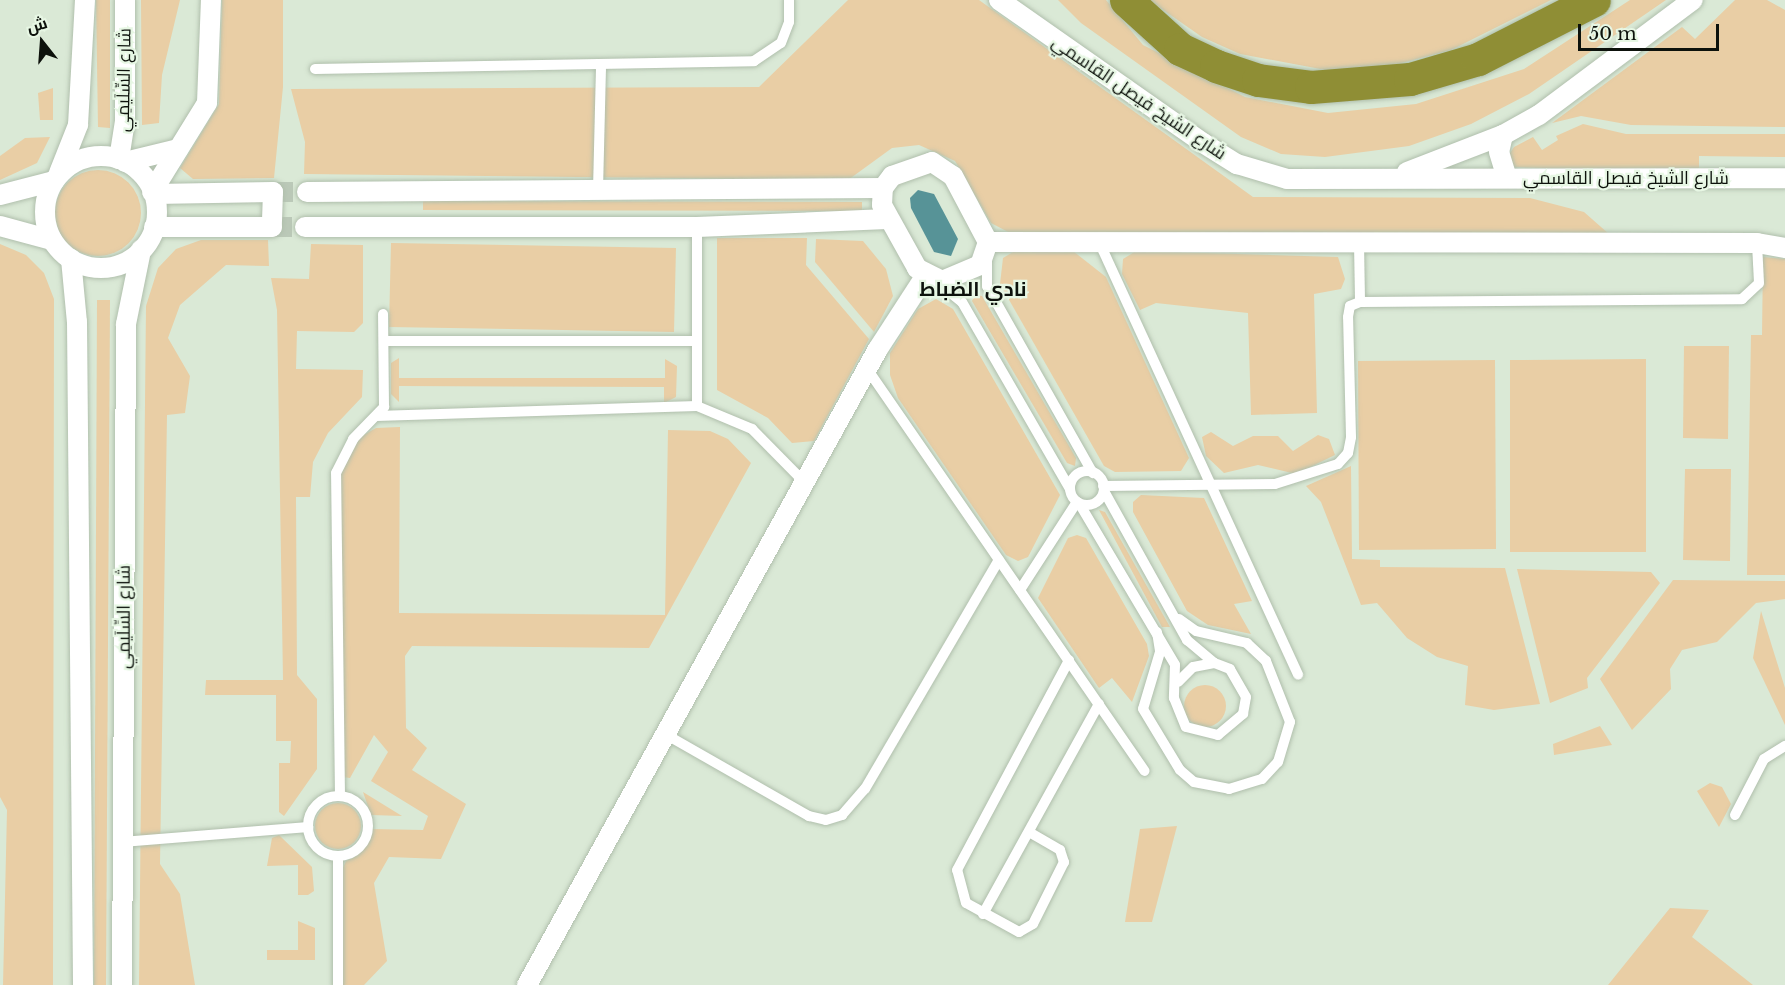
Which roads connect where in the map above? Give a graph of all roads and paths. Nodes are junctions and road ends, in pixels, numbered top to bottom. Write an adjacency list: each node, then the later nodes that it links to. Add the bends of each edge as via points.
1 (85, 0): 15 (street, via 78,125)
2 (125, 0): 13 (street, شارع السِّلَيمِي)
3 (211, 0): 12 (street, via 209,95 200,120)
4 (789, 0): 9 (lane, via 789,22 781,43 754,61)
5 (999, 0): 14 (street, شارع الشيخ فيصل القاسمي, via 1237,164 1287,179)
6 (1126, 0): 7 (highway, via 1180,49 1216,66 1258,81 1311,87 1410,79 1478,59)
7 (1594, 0)
8 (1693, 0): 11 (street, شارع الشيخ فيصل القاسمي, via 1588,83)
9 (601, 66): 10 (lane); 19 (lane)
10 (315, 69)
11 (1503, 135): 14 (street, شارع الشيخ فيصل القاسمي); 16 (street, via 1499,152)
12 (178, 149): 13 (street); 21 (street)
13 (122, 161): 15 (street, via 86,158); 21 (street, via 142,175)
14 (1395, 176): 16 (street, شارع الشيخ فيصل القاسمي)
15 (56, 178): 22 (street); 28 (street, via 45,210)
16 (1507, 178): 17 (street, شارع الشيخ فيصل القاسمي)
17 (1785, 178)
18 (883, 188): 19 (street); 23 (street); 32 (street, via 905,167 932,162 945,168 976,211)
19 (598, 190): 20 (street)
20 (307, 192)
21 (153, 193): 25 (street); 25 (street, via 273,192 272,227)
22 (0, 195)
23 (887, 219): 27 (street); 36 (street)
24 (0, 226): 28 (street)
25 (154, 227): 34 (street)
26 (305, 227): 27 (street)
27 (697, 227): 40 (lane)
28 (52, 240): 35 (street)
29 (1359, 243): 30 (street); 31 (street); 37 (lane)
30 (1757, 243): 33 (street); 37 (lane, via 1760,284 1742,299)
31 (1100, 244): 32 (street); 46 (lane)
32 (988, 247): 36 (street, via 965,273); 44 (lane, via 987,286)
33 (1785, 248)
34 (141, 250): 35 (street, via 108,267); 66 (street, شارع السِّلَيمِي, via 126,324)
35 (71, 260): 69 (street, via 77,322)
36 (930, 277): 41 (street); 48 (lane, via 962,302)
37 (1360, 302): 46 (lane, via 1350,306 1348,317 1348,453 1338,464 1275,484)
38 (383, 314): 39 (lane)
39 (384, 341): 40 (lane); 43 (lane, via 386,397)
40 (697, 341): 42 (lane)
41 (868, 370): 45 (street); 50 (lane)
42 (697, 406): 43 (lane); 45 (lane, via 752,429)
43 (376, 416): 62 (lane, via 353,438 336,473)
44 (1093, 473): 47 (lane); 48 (lane, via 1079,474)
45 (804, 482): 59 (street)
46 (1210, 485): 47 (lane); 56 (lane)
47 (1103, 488): 49 (lane, via 1097,502); 52 (lane)
48 (1070, 489): 49 (lane)
49 (1078, 502): 51 (lane); 53 (lane)
50 (999, 560): 51 (lane); 59 (lane, via 865,789 842,815 826,820 809,816)
51 (1020, 590): 54 (lane)
52 (1179, 619): 53 (lane, via 1196,631 1247,643 1266,661 1290,722 1278,762 1262,779 1229,789 1194,782 1180,770 1143,709 1160,652); 55 (lane, via 1199,656)
53 (1156, 633): 57 (lane, via 1175,665)
54 (1069, 660): 58 (lane); 68 (lane, via 957,870 960,896)
55 (1214, 663): 57 (lane, via 1193,667); 57 (lane, via 1241,681 1246,697 1243,714 1218,735 1202,735 1181,721 1173,698)
56 (1298, 675)
57 (1178, 682)
58 (1099, 704): 61 (lane); 65 (lane)
59 (665, 734): 72 (street)
60 (1785, 746): 63 (lane, via 1764,759)
61 (1145, 771)
62 (340, 796): 64 (lane, via 317,805); 67 (lane, via 363,809 368,827 356,851)
63 (1735, 815)
64 (308, 827): 66 (lane); 67 (lane, via 317,848)
65 (1029, 832): 68 (lane); 68 (lane, via 1065,857 1034,924 1013,931)
66 (122, 842): 70 (street, شارع السِّلَيمِي)
67 (338, 856): 71 (lane)
68 (983, 914)
69 (83, 985)
70 (122, 985)
71 (338, 985)
72 (527, 985)

